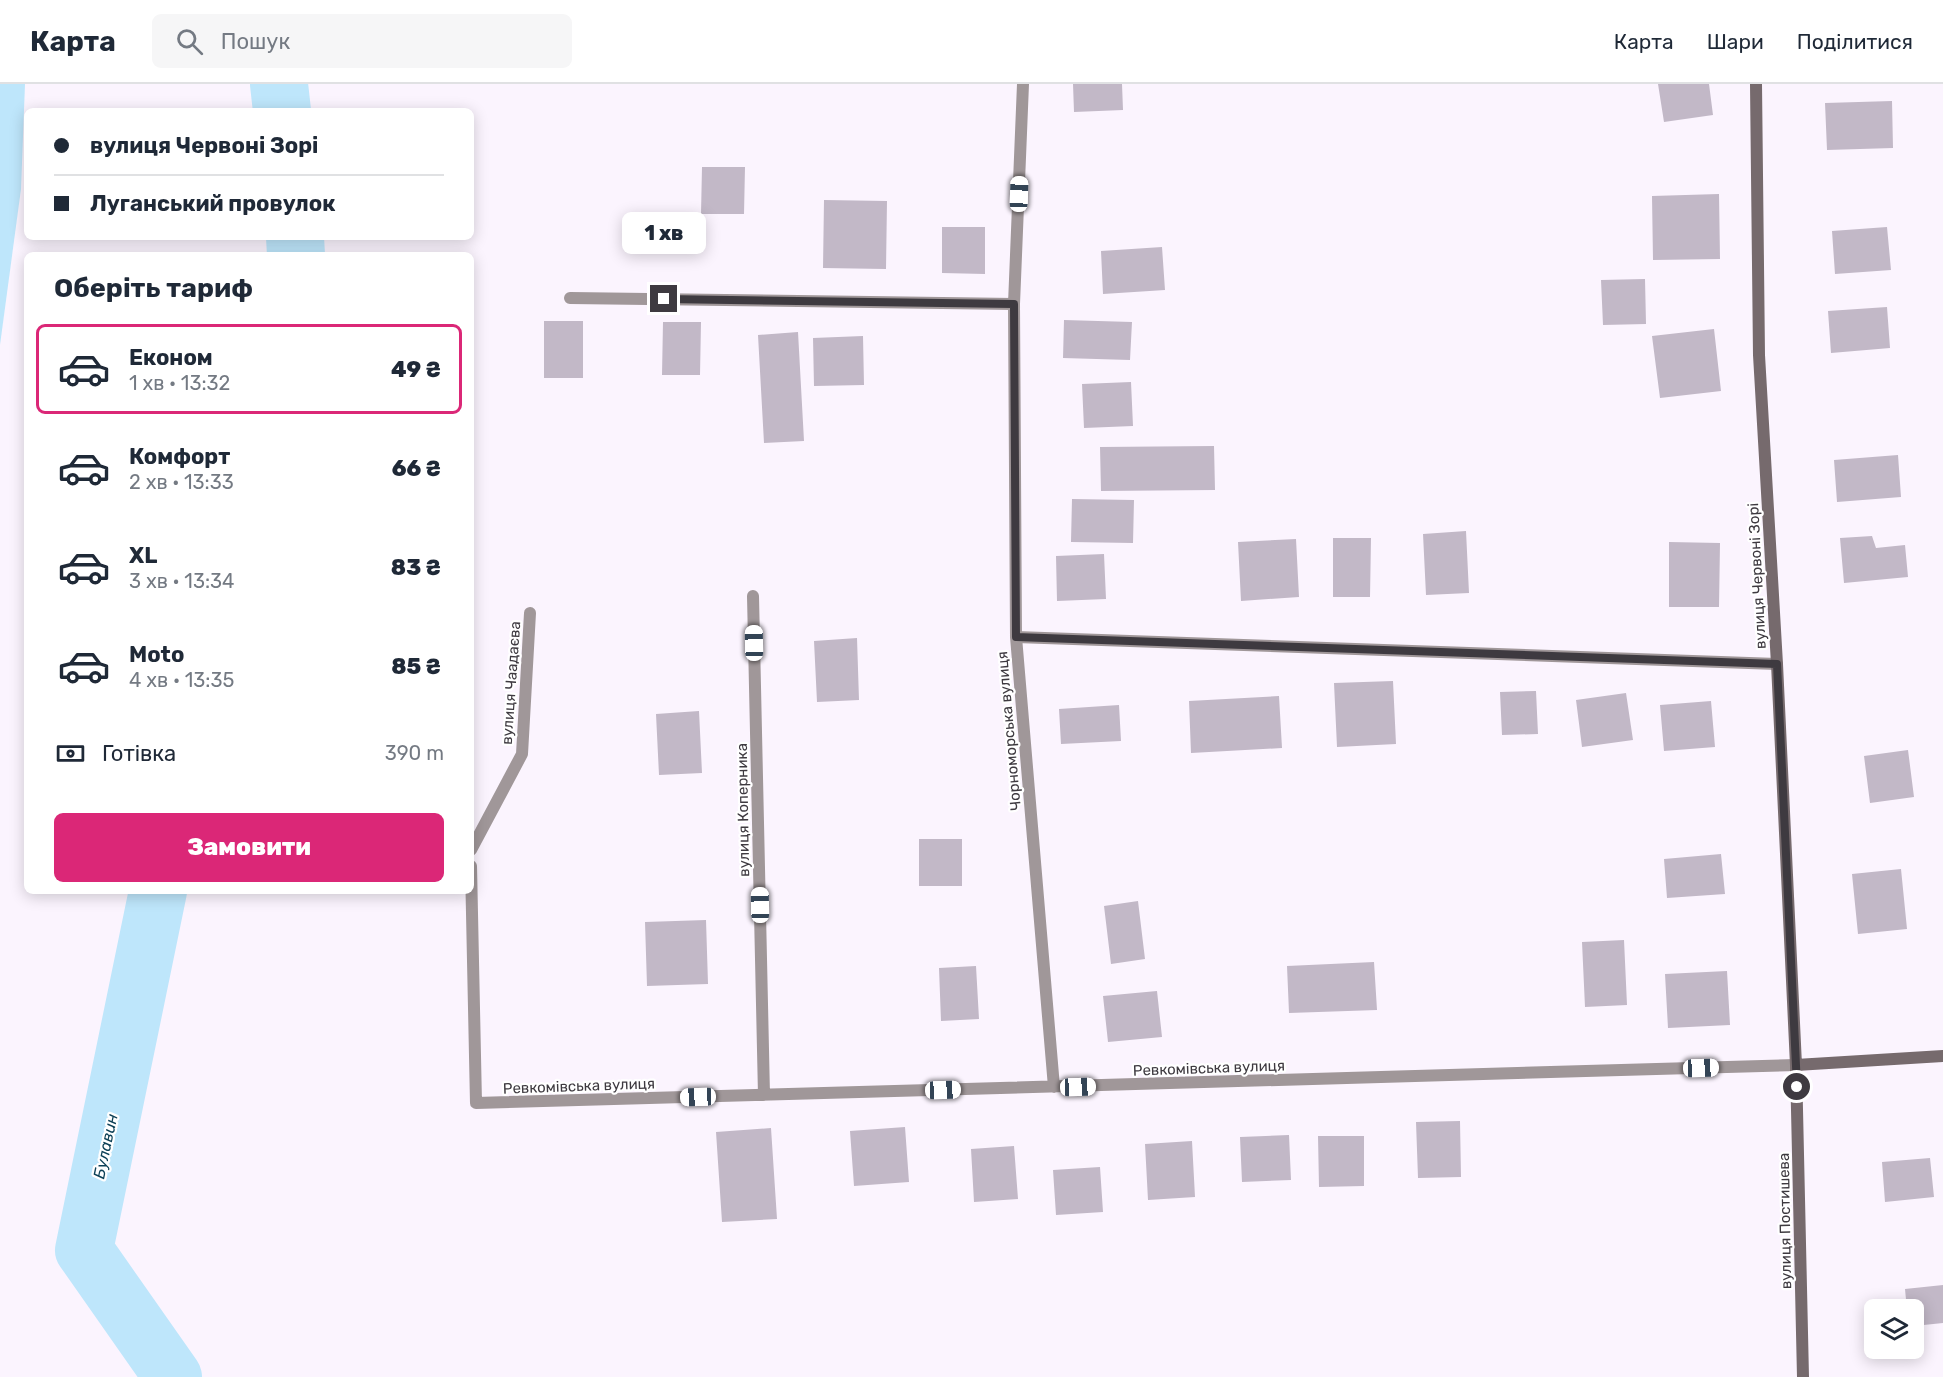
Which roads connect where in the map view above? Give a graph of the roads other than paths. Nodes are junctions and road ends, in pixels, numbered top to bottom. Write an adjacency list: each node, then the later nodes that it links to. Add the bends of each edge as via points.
1 (1023, 84): 4 (street, Чорноморська вулиця)
2 (1756, 84): 8 (street, вулиця Червоні Зорі, via 1759,355)
3 (570, 298): 4 (street)
4 (1014, 304): 7 (street, Чорноморська вулиця)
5 (753, 596): 14 (street, вулиця Коперника)
6 (530, 613): 9 (street, вулиця Чаадаєва, via 522,754)
7 (1016, 637): 8 (street); 13 (street, Чорноморська вулиця)
8 (1777, 664): 12 (street, вулиця Червоні Зорі)
9 (474, 844)
10 (472, 894): 14 (street, Ревкомівська вулиця, via 476,1103)
11 (1943, 1056): 12 (street, Ревкомівська вулиця)
12 (1796, 1065): 13 (street, Ревкомівська вулиця); 15 (street, вулиця Постишева)
13 (1054, 1087): 14 (street, Ревкомівська вулиця)
14 (764, 1095)
15 (1803, 1377)

